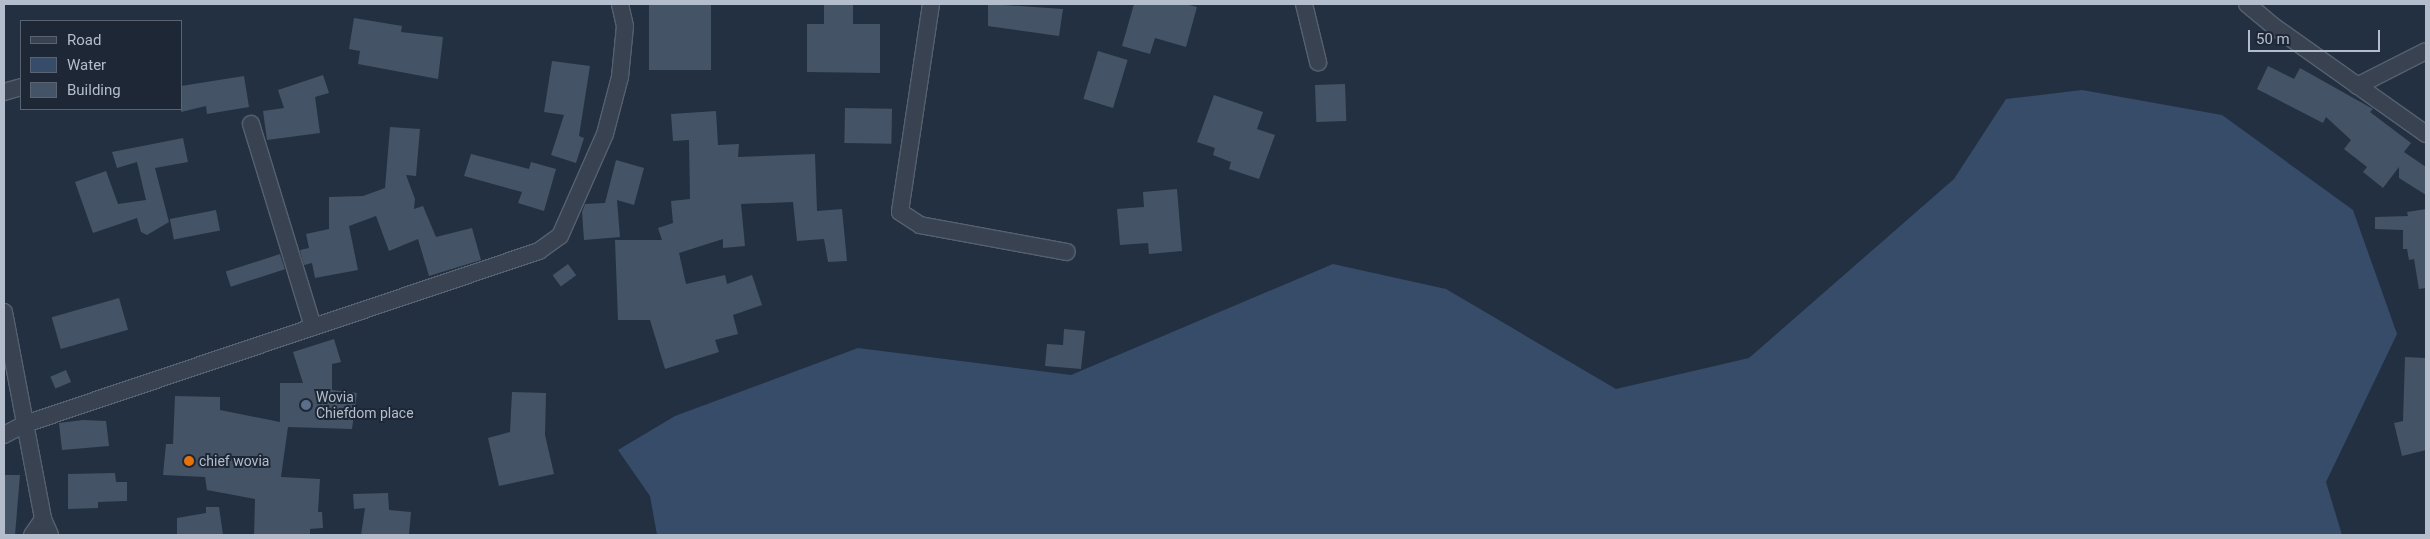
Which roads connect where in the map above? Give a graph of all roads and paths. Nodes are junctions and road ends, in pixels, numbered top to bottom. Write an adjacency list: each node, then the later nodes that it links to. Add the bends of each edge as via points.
1 (620, 4): 14 (street, via 625,26 618,87 605,134 560,236 539,251)
2 (931, 4): 12 (street, via 900,212 920,225)
3 (1304, 4): 6 (street)
4 (2246, 4): 7 (street)
5 (2426, 51): 7 (street)
6 (1318, 62)
7 (2357, 86): 11 (street)
8 (20, 87): 9 (street)
9 (4, 92)
10 (251, 124): 14 (street)
11 (2425, 135)
12 (1067, 252)
13 (4, 312): 15 (street)
14 (313, 327): 15 (street)
15 (25, 424): 16 (street); 17 (street)
16 (4, 435)
17 (43, 519): 18 (street); 19 (street)
18 (32, 535)
19 (50, 535)

